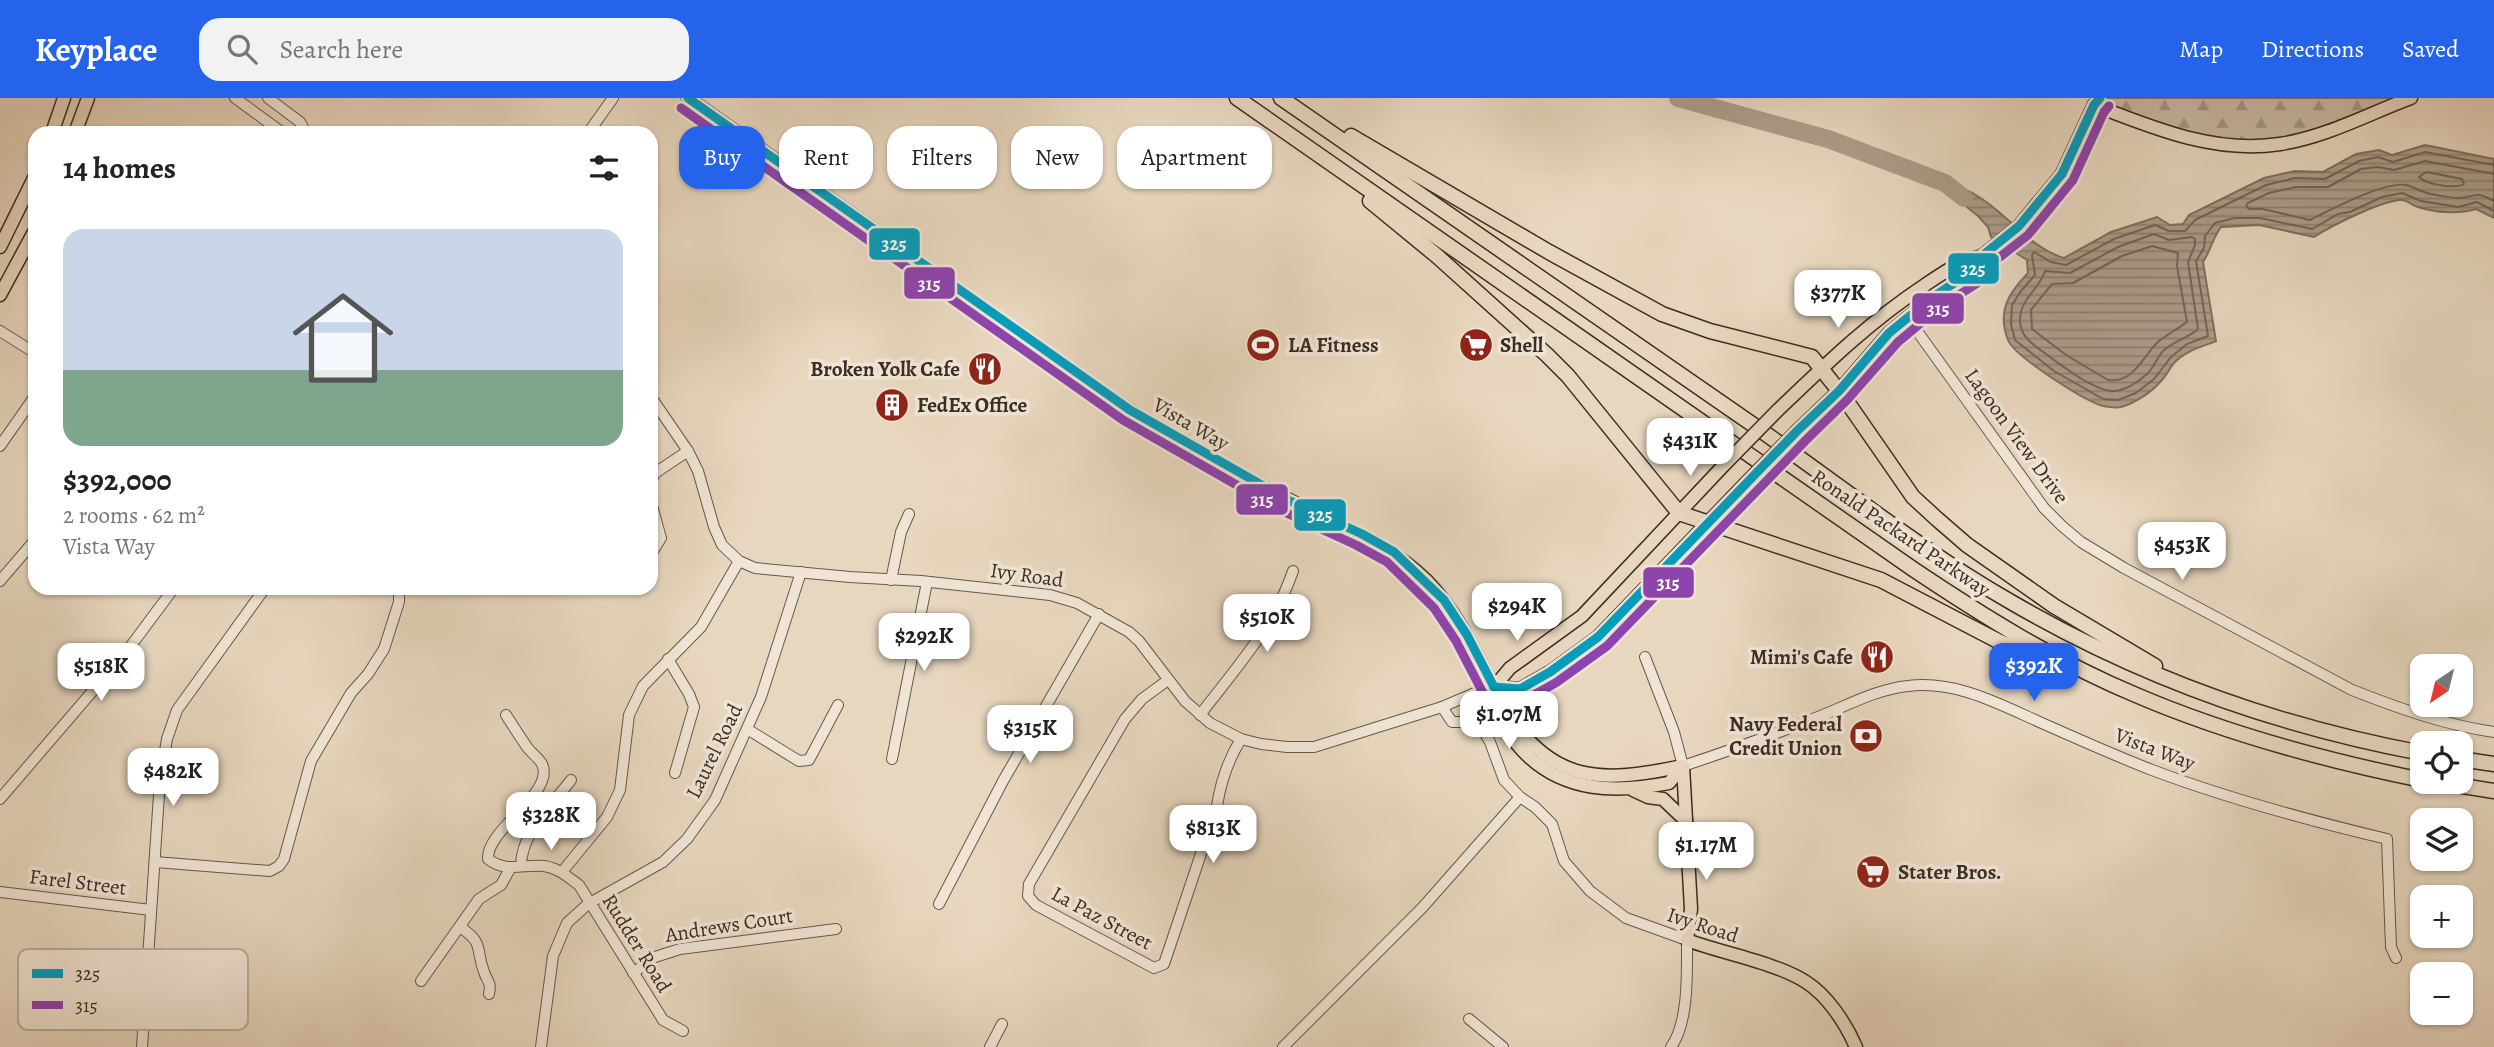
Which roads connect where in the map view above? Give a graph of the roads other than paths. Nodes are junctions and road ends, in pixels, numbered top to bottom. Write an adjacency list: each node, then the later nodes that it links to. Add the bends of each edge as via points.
1 (64, 98): 12 (main road)
2 (88, 98): 13 (main road)
3 (235, 98): 14 (street)
4 (268, 98): 15 (street)
5 (613, 98): 16 (street)
6 (688, 98): 49 (main road, Vista Way, via 1130,410 1288,500 1394,552 1444,600)
7 (1237, 98): 11 (highway, Ronald Packard Parkway)
8 (1283, 98): 25 (highway, via 1633,300 1710,331 1812,357); 51 (highway, Ronald Packard Parkway, via 1941,559 2087,644)
9 (2411, 98): 10 (main road, via 2319,135 2246,147 2164,132)
10 (2095, 100): 20 (main road, via 2062,174 2019,226)
11 (1265, 118): 32 (highway, via 1437,256 1547,355); 50 (highway, Ronald Packard Parkway, via 1964,603)
12 (54, 126)
13 (78, 126)
14 (273, 126)
15 (302, 126)
16 (593, 126)
17 (28, 190): 19 (main road)
18 (28, 243): 21 (main road)
19 (0, 247)
20 (1982, 256): 22 (main road, via 1971,272); 25 (main road, via 1964,260 1916,291 1855,336)
21 (0, 295)
22 (1907, 317): 26 (main road); 58 (street, Lagoon View Drive, via 2044,508 2081,542 2352,690 2471,729)
23 (0, 331): 24 (street)
24 (28, 349)
25 (1821, 369): 26 (highway); 32 (main road, bridge)
26 (1839, 391): 34 (main road, bridge); 51 (highway, via 1913,497 1967,545 2064,612)
27 (28, 406): 29 (street)
28 (658, 409): 30 (street)
29 (0, 446)
30 (688, 451): 31 (street); 36 (street, via 722,545)
31 (658, 471)
32 (1679, 513): 34 (highway); 49 (main road, via 1582,616 1510,668)
33 (909, 514): 39 (street)
34 (1707, 523): 49 (main road, via 1580,651 1520,689); 50 (highway, via 1881,580 1998,641)
35 (28, 548): 40 (street)
36 (739, 561): 38 (street, Ivy Road, via 755,568); 47 (street, via 701,627)
37 (1293, 571): 56 (street, via 1261,638)
38 (801, 572): 39 (street, Ivy Road); 57 (street, Laurel Road)
39 (891, 580): 41 (street, Ivy Road)
40 (0, 581)
41 (928, 582): 45 (street, Ivy Road, via 1050,595); 61 (street)
42 (169, 595): 72 (street, via 127,652)
43 (260, 595): 74 (street, via 177,710 160,780)
44 (399, 595): 74 (street, via 384,649 317,747 279,866 270,871)
45 (1099, 614): 48 (street, Ivy Road, via 1139,641); 79 (street, via 1003,780)
46 (1645, 656): 64 (street)
47 (668, 659): 65 (street, via 694,707); 76 (street, via 643,686 629,715 620,790 607,817)
48 (1168, 680): 56 (street, Ivy Road); 59 (street, La Paz Street, via 1125,719 1029,884 1028,896 1036,905 1154,968 1164,964 1230,758)
49 (1493, 687): 53 (street, Ivy Road); 54 (main road, Vista Way)
50 (2135, 695): 66 (highway, Ronald Packard Parkway, via 2274,744)
51 (2208, 696): 60 (highway, Ronald Packard Parkway, via 2276,719)
52 (838, 705): 57 (street, via 808,760 799,761)
53 (1442, 707): 59 (street, Ivy Road, via 1314,747); 71 (street, Ivy Road, via 1452,722 1472,722 1482,728 1500,772)
54 (1503, 708): 64 (main road, Vista Way, via 1529,741 1562,767 1620,776); 69 (main road, Vista Way, via 1505,725 1515,741 1553,776)
55 (506, 715): 75 (street, via 542,765 543,778 490,846 488,859 497,866)
56 (1200, 715): 59 (street, Ivy Road)
57 (747, 729): 78 (street, Laurel Road, via 715,800 687,839 663,862)
58 (2494, 732)
59 (1241, 739)
60 (2410, 751)
61 (892, 759)
62 (2473, 761): 63 (highway)
63 (2494, 764)
64 (1683, 766): 69 (main road, Vista Way, via 1669,783); 73 (main road); 85 (street, Vista Way, via 1881,692 1935,685 1962,690 2207,789 2387,839 2391,947)
65 (675, 773)
66 (2410, 777)
67 (571, 780): 75 (street, via 528,836)
68 (2473, 787): 70 (highway)
69 (1633, 790): 73 (main road, via 1663,799)
70 (2494, 790)
71 (1520, 797): 83 (street, Ivy Road, via 1552,824 1564,861 1604,903 1636,923); 94 (street, via 1422,908)
72 (0, 799)
73 (1686, 821): 83 (main road, via 1691,909)
74 (155, 862): 80 (street)
75 (516, 867): 76 (street, via 545,866); 81 (street, via 501,885 479,899)
76 (562, 872): 78 (street, Rudder Road, via 579,886)
77 (0, 892): 80 (street, Farel Street)
78 (588, 904): 86 (street, Rudder Road); 92 (street, Laurel Road, via 566,923 553,956)
79 (939, 904)
80 (151, 910): 84 (street)
81 (460, 926): 87 (street); 88 (street, via 480,946)
82 (836, 929): 86 (street, Andrews Court, via 680,948 655,957)
83 (1687, 940): 96 (street, via 1685,1015); 97 (main road, Ivy Road, via 1809,984 1826,1000)
84 (149, 949)
85 (2396, 958)
86 (633, 973): 91 (street, Rudder Road, via 663,1020)
87 (421, 981)
88 (489, 994)
89 (1469, 1019): 95 (street)
90 (1002, 1024): 93 (street)
91 (682, 1031)
92 (541, 1047)
93 (990, 1047)
94 (1283, 1047)
95 (1503, 1047)
96 (1671, 1047)
97 (1856, 1047)

